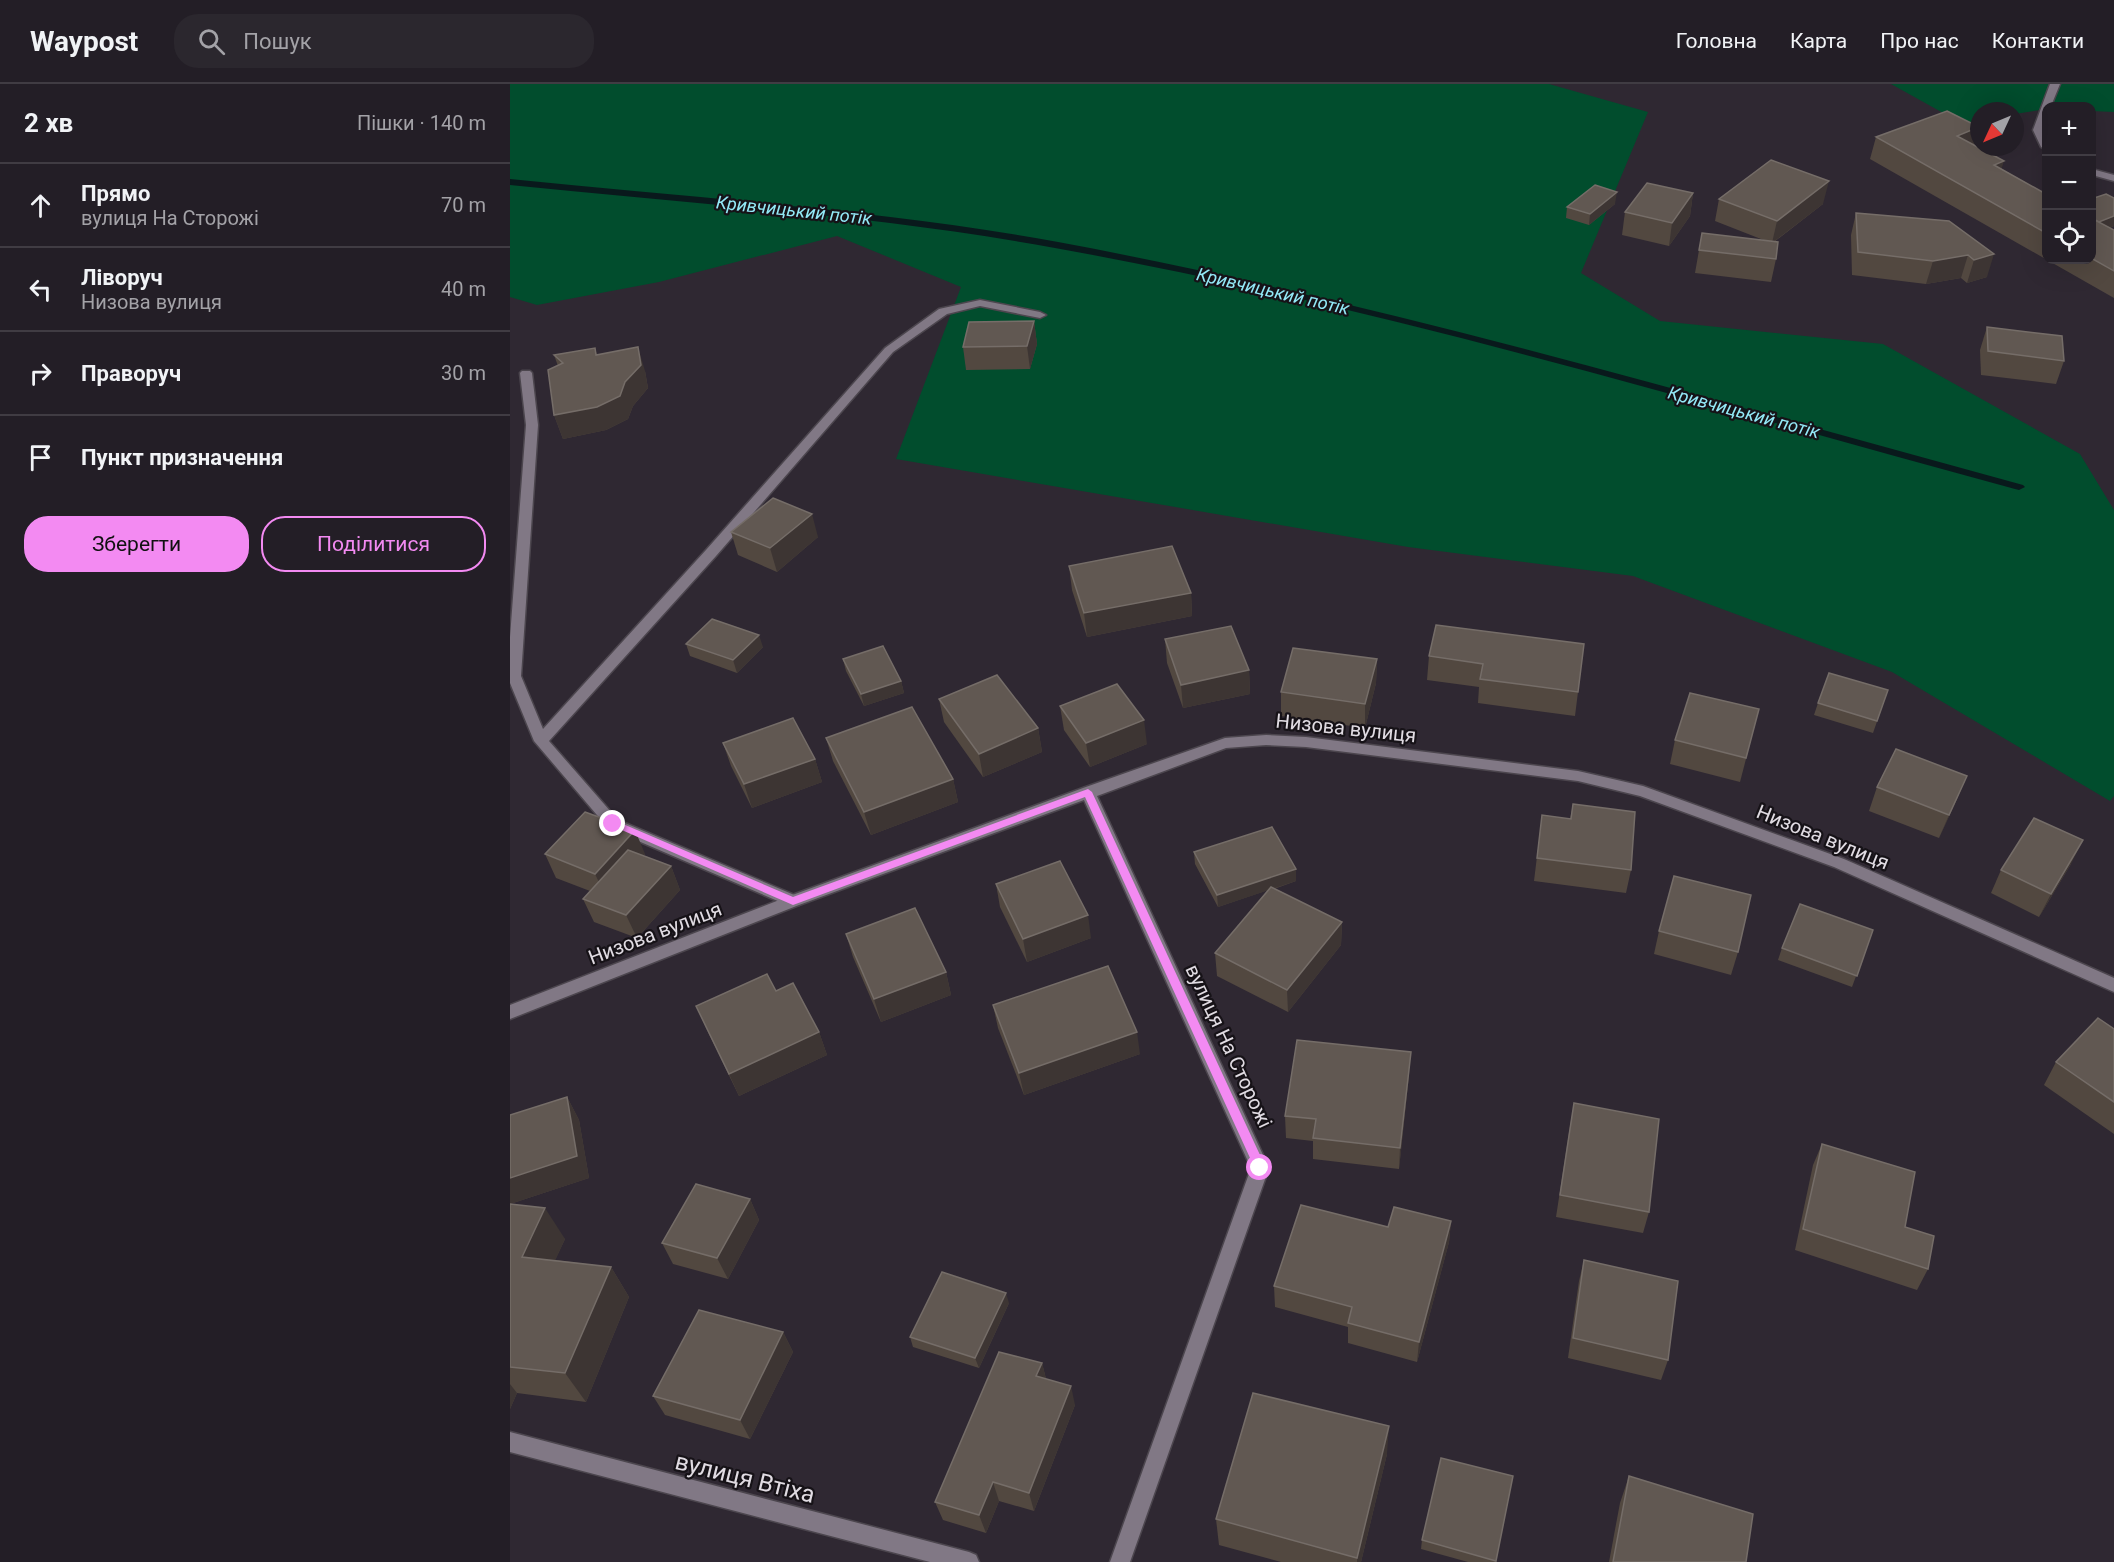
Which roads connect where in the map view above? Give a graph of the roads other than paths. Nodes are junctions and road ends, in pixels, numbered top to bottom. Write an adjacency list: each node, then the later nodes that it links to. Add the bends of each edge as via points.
1 (2055, 84): 2 (street)
2 (2048, 102)
3 (2042, 119): 4 (street, via 2038,130)
4 (2042, 138)
5 (2096, 173): 6 (street)
6 (2114, 178)
7 (1040, 315): 9 (street, via 980,303 943,311 889,350)
8 (526, 373): 9 (street, via 532,425 514,676)
9 (541, 741): 11 (street, via 613,824)
10 (1088, 792): 11 (street, Низова вулиця); 12 (street, Низова вулиця, via 1226,743 1266,740 1578,776 1643,791 1839,863); 16 (street, вулиця На Сторожі, via 1260,1168)
11 (793, 901): 13 (street, Низова вулиця)
12 (2114, 985)
13 (510, 1012)
14 (510, 1443): 15 (street, вулиця Втіха)
15 (969, 1562)
16 (1120, 1562)

